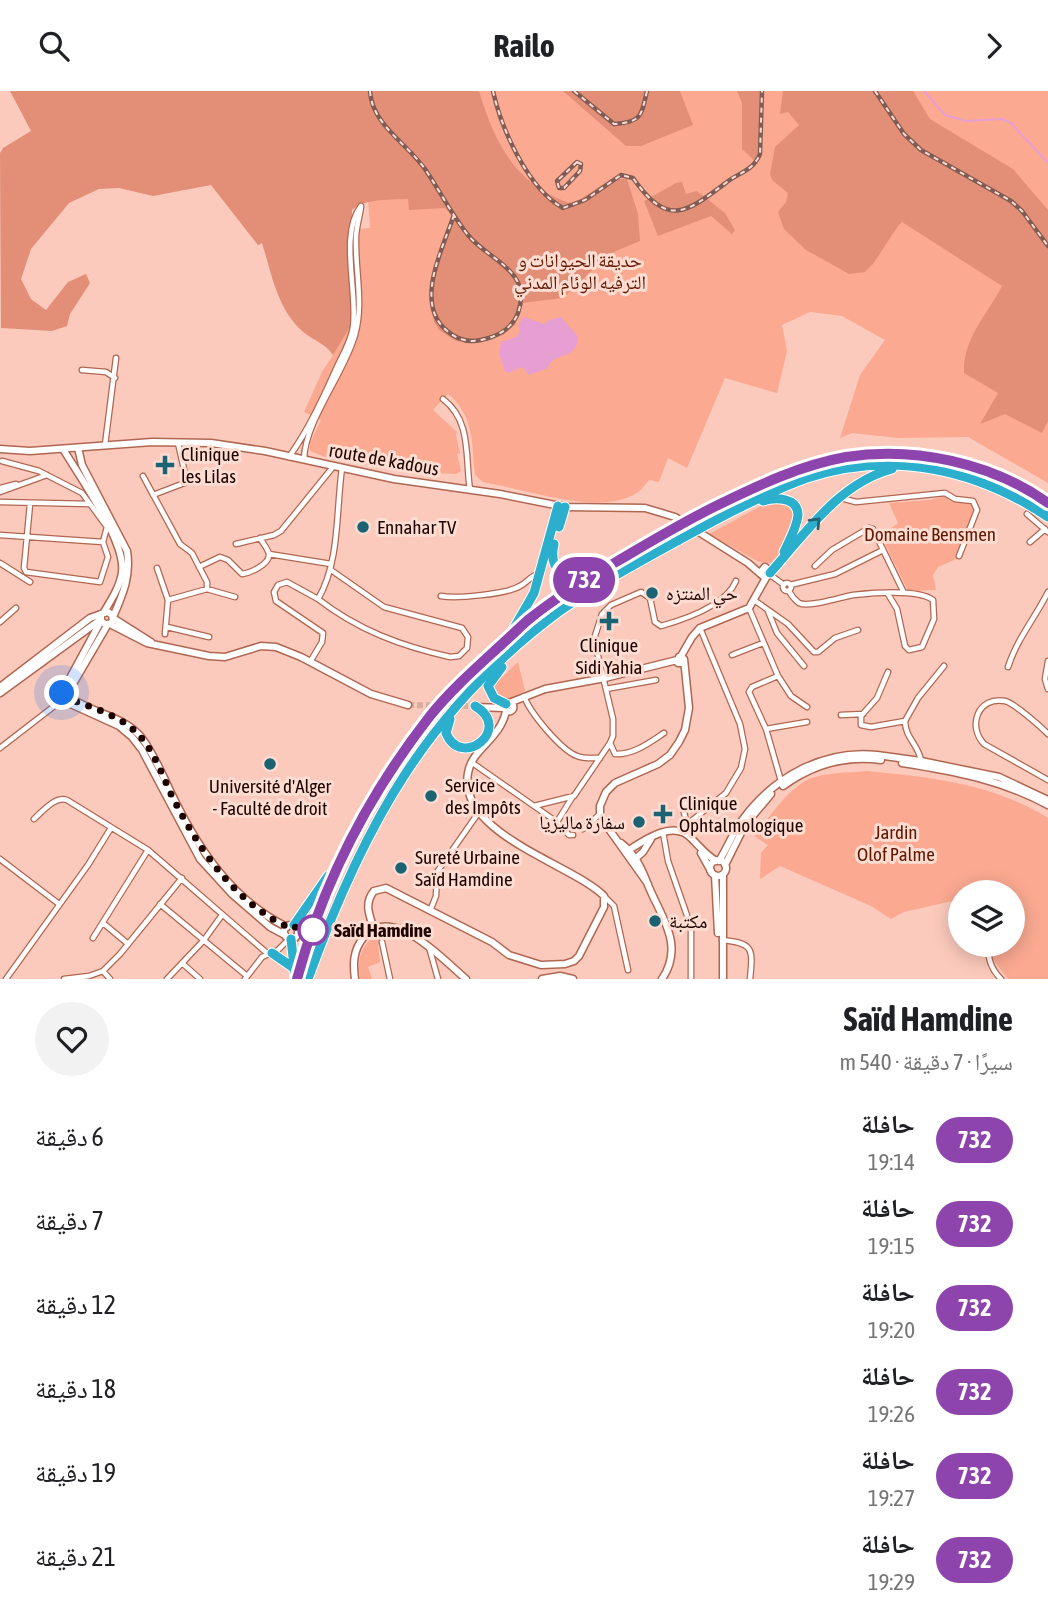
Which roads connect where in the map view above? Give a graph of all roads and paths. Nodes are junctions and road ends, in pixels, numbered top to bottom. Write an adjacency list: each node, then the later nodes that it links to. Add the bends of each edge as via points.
1 (116, 358): 3 (street)
2 (82, 370): 3 (street, via 106,372)
3 (115, 378): 6 (street)
4 (443, 399): 19 (street, via 462,423)
5 (178, 443): 6 (main road, route de kadous); 10 (main road, route de kadous, via 211,443); 20 (street, via 187,482)
6 (104, 446): 7 (main road, route de kadous)
7 (78, 448): 9 (main road, route de kadous); 63 (main road, via 130,563 128,578)
8 (0, 449): 9 (main road, route de kadous)
9 (63, 449): 63 (main road, via 120,552 122,571)
10 (289, 457): 11 (main road, route de kadous); 11 (street, via 314,416 352,334 351,240 361,206 356,236 357,329)
11 (304, 460): 14 (main road, route de kadous)
12 (2, 461): 16 (street)
13 (902, 465): 21 (highway, via 869,477); 28 (highway, via 975,478 1020,498); 29 (highway, via 809,478)
14 (333, 467): 15 (main road, route de kadous); 33 (street, via 281,531)
15 (342, 468): 19 (main road, route de kadous); 44 (street)
16 (47, 475): 18 (street); 25 (street, via 82,493)
17 (143, 475): 20 (street)
18 (0, 490)
19 (470, 490): 26 (main road, route de kadous)
20 (153, 495): 43 (street, via 180,544 192,553)
21 (840, 497): 40 (street, via 856,502 944,493 973,501 977,510); 46 (highway, one-way to 21)
22 (0, 502): 24 (street)
23 (1048, 503): 39 (highway, bridge, via 1019,484 978,468 886,454 848,457 755,486)
24 (30, 504): 25 (street); 32 (street)
25 (90, 504): 34 (street, via 107,527)
26 (562, 506): 39 (highway, via 552,552 553,565 559,571 582,576); 46 (main road, route de kadous, via 645,508 668,514); 47 (highway)
27 (1027, 514): 30 (street)
28 (1048, 517)
29 (710, 523): 46 (highway, via 767,499 791,502 798,514 794,527 782,556); 71 (highway, bridge, via 602,584)
30 (1047, 531): 35 (street)
31 (0, 535): 32 (street)
32 (28, 537): 34 (street); 34 (street, via 26,572 100,582 108,557)
33 (260, 538): 36 (street); 38 (street)
34 (103, 542)
35 (1030, 542)
36 (236, 544)
37 (883, 550): 42 (street, via 869,528 831,550); 50 (street, via 835,574); 53 (street)
38 (269, 554): 43 (street, via 263,564 244,574 220,557); 44 (street)
39 (630, 554): 72 (highway, via 530,619)
40 (959, 556)
41 (0, 563): 49 (street)
42 (815, 566)
43 (199, 567): 51 (street)
44 (331, 567): 57 (street); 57 (street, via 384,607 462,628 468,637 467,648 450,657 383,638)
45 (157, 568): 58 (street)
46 (766, 572): 50 (street); 59 (main road)
47 (540, 574): 55 (street, via 517,587 471,597); 72 (highway, via 522,618)
48 (736, 580): 82 (street, via 733,590 700,613 661,625 655,622 646,593 611,605 602,614 594,639)
49 (30, 582)
50 (788, 587): 54 (street, via 796,601 805,604)
51 (206, 589): 56 (street); 58 (street)
52 (1048, 592): 79 (street, via 1016,643)
53 (904, 593): 54 (street); 54 (street, via 933,600 935,611 927,639 916,650 905,646 900,617)
54 (888, 594)
55 (441, 596)
56 (235, 597)
57 (318, 599): 76 (street, via 287,582 278,585 274,596 323,633)
58 (168, 600): 65 (street)
59 (754, 600): 61 (main road); 62 (street)
60 (16, 608): 64 (street)
61 (748, 608): 66 (main road); 70 (street)
62 (768, 611): 67 (street, via 788,624 814,652); 77 (street, via 778,633)
63 (106, 619): 76 (main road, via 152,643 218,657 261,646 276,647); 84 (main road, via 90,618); 87 (main road); 88 (main road); 90 (main road, via 63,691)
64 (0, 622)
65 (167, 627): 68 (street); 69 (street)
66 (700, 628): 74 (main road); 121 (street, via 740,724 745,749 731,786)
67 (858, 630)
68 (165, 634)
69 (209, 637)
70 (763, 643): 73 (street); 81 (street)
71 (513, 649): 93 (highway, via 488,686 494,698); 95 (highway)
72 (489, 655): 134 (highway, via 451,692 412,741)
73 (732, 655)
74 (680, 660): 82 (main road); 118 (main road, via 689,708 682,736 664,760 611,787 601,800)
75 (1048, 661): 86 (street)
76 (310, 662): 91 (main road, via 371,694)
77 (804, 666)
78 (944, 666): 98 (street)
79 (1008, 667)
80 (887, 672): 96 (street, via 877,698)
81 (778, 676): 94 (street, via 791,696); 100 (street, via 750,689)
82 (605, 678): 85 (street); 89 (main road, via 545,688)
83 (656, 680): 85 (street)
84 (0, 687)
85 (606, 688): 103 (street, via 613,719)
86 (1048, 689)
87 (0, 693)
88 (70, 694): 90 (street); 143 (main road, via 75,701 121,720 135,731 211,862 245,898)
89 (524, 697): 93 (main road); 105 (street, via 542,726 571,753)
90 (63, 699): 104 (street); 146 (main road, via 132,737 200,859 232,894)
91 (408, 705)
92 (475, 706): 93 (main road); 95 (highway, via 488,718 489,731 480,743 466,748 452,742 446,733)
93 (508, 707): 107 (main road, via 496,735)
94 (807, 707)
95 (455, 708): 164 (highway, via 423,746 369,832)
96 (863, 714): 97 (street); 98 (street, via 860,721 864,727)
97 (841, 715)
98 (905, 721): 106 (street)
99 (807, 722): 100 (street)
100 (766, 729): 108 (street)
101 (664, 733): 103 (street, via 636,751 618,755)
102 (1048, 734): 110 (street, via 1016,706 1003,701 984,705 975,722 976,734 984,744)
103 (610, 743): 105 (street)
104 (0, 748)
105 (601, 758): 112 (street)
106 (921, 761): 109 (main road, via 855,754 814,762); 114 (main road, via 1006,780)
107 (471, 762): 116 (street); 117 (main road, via 467,787)
108 (778, 771): 109 (street); 111 (street)
109 (788, 776): 111 (main road)
110 (1048, 780)
111 (781, 782): 133 (main road, via 744,817)
112 (574, 796): 116 (street); 120 (street)
113 (692, 800): 121 (street, via 682,805)
114 (1048, 800)
115 (1048, 805): 133 (main road, via 989,780 891,761 847,759 808,770 769,796)
116 (534, 806): 120 (street)
117 (480, 811): 137 (main road, via 513,840); 140 (street, via 437,871)
118 (600, 814): 123 (street); 128 (main road)
119 (34, 818): 122 (street, via 63,798)
120 (557, 822): 126 (street)
121 (687, 824): 124 (street)
122 (111, 828): 129 (street); 138 (street)
123 (583, 829)
124 (679, 831): 125 (main road); 130 (main road)
125 (661, 833): 127 (main road); 172 (street, via 691,927)
126 (573, 835)
127 (651, 837): 128 (main road); 132 (main road)
128 (627, 847): 132 (main road)
129 (148, 850): 136 (street); 142 (street)
130 (701, 851): 133 (main road); 135 (main road)
131 (0, 859): 138 (street)
132 (637, 860): 171 (main road, via 671,938 670,965)
133 (720, 863): 135 (main road); 135 (main road, via 711,866)
134 (335, 871): 143 (highway); 157 (highway)
135 (717, 874): 148 (main road); 173 (main road)
136 (182, 878): 139 (street); 141 (street)
137 (604, 896): 140 (main road, via 604,907 579,956 555,965 509,955); 155 (street, via 614,906)
138 (59, 904): 160 (street)
139 (160, 904): 147 (street); 150 (street)
140 (430, 911): 144 (main road, via 382,888 373,892 368,902)
141 (222, 915): 147 (street); 152 (street)
142 (103, 923): 145 (street); 150 (street)
143 (290, 926): 146 (main road); 146 (main road, via 298,934)
144 (374, 929): 151 (main road, via 402,929); 165 (main road, via 356,950)
145 (93, 938)
146 (286, 939): 152 (street); 157 (highway)
147 (204, 940): 154 (street); 159 (street)
148 (722, 940): 173 (main road); 174 (street, via 744,943 750,949)
149 (382, 942): 166 (street)
150 (127, 943): 156 (street)
151 (429, 947): 167 (street); 168 (main road)
152 (270, 953): 157 (highway); 159 (street)
153 (989, 957): 175 (street)
154 (182, 963): 158 (street); 163 (street)
155 (628, 970)
156 (103, 971): 161 (street); 162 (street)
157 (296, 976)
158 (169, 978)
159 (246, 978)
160 (6, 979)
161 (64, 979)
162 (110, 979)
163 (200, 979)
164 (308, 979)
165 (355, 979)
166 (390, 979)
167 (438, 979)
168 (466, 979)
169 (542, 979): 170 (main road)
170 (573, 979)
171 (662, 979)
172 (691, 979)
173 (721, 979)
174 (750, 979)
175 (1000, 979)

